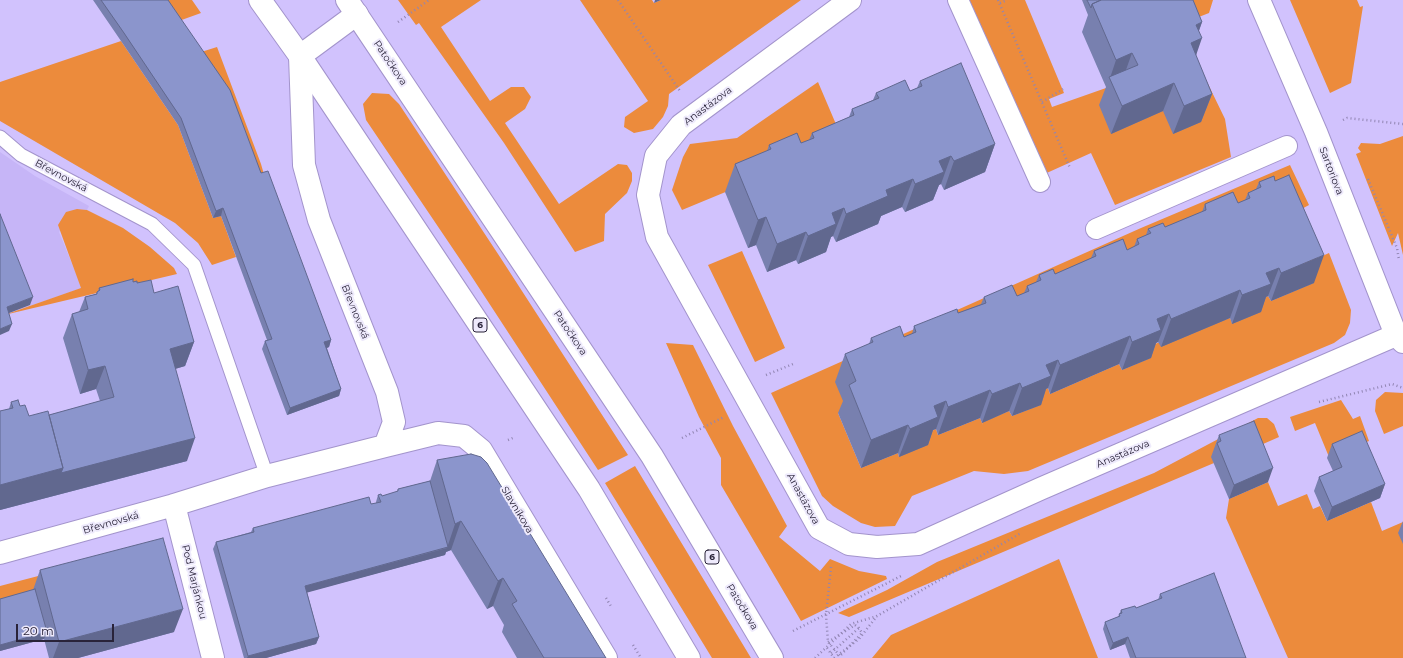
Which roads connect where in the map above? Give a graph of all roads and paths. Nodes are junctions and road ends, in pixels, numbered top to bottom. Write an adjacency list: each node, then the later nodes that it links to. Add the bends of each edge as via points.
1 (260, 0): 11 (street, 6)
2 (430, 0): 10 (path)
3 (618, 0): 14 (path)
4 (850, 0): 14 (street, Anastázova)
5 (958, 0): 20 (street)
6 (1007, 0): 8 (path)
7 (1259, 0): 22 (street, Sartoriova, via 1316,132)
8 (999, 2): 13 (path)
9 (352, 7): 11 (street, Patočkova); 42 (street, Patočkova / 6, via 652,456)
10 (398, 22)
11 (300, 56): 27 (street, Břevnovská, via 304,165 319,220 387,392 394,422); 41 (street, 6, via 589,489)
12 (1063, 89): 13 (path)
13 (1042, 102): 19 (path)
14 (696, 114): 31 (street, Anastázova, via 681,125 656,156 648,195 657,237 819,528)
15 (1342, 120): 16 (path, via 1347,118)
16 (1403, 124)
17 (0, 137): 28 (lane, Břevnovská, via 22,155 152,224 194,265)
18 (1286, 146): 21 (street)
19 (1070, 168)
20 (1040, 182)
21 (1096, 229)
22 (1399, 339): 31 (street, Anastázova, via 1048,486 918,544 876,547 849,544)
23 (793, 364): 24 (path)
24 (760, 378)
25 (727, 415): 26 (path)
26 (682, 438)
27 (385, 446): 28 (street, Břevnovská); 40 (street, Slavníkova, via 438,433 464,436 481,450)
28 (266, 476): 29 (street, Břevnovská)
29 (174, 505): 32 (street, Břevnovská); 39 (street, Pod Marjánkou)
30 (1021, 533): 33 (path, bridge)
31 (835, 537): 35 (path, via 826,615)
32 (0, 553)
33 (877, 616): 36 (path, bridge, via 851,624); 44 (path, bridge, via 859,639)
34 (859, 628): 35 (path, via 856,625); 37 (path, bridge); 38 (path, via 862,633)
35 (828, 642): 38 (path)
36 (827, 648): 37 (path, bridge); 43 (path, bridge)
37 (831, 653): 44 (path, bridge)
38 (839, 657)
39 (213, 658)
40 (606, 658)
41 (689, 658)
42 (772, 658)
43 (815, 658)
44 (834, 658)

